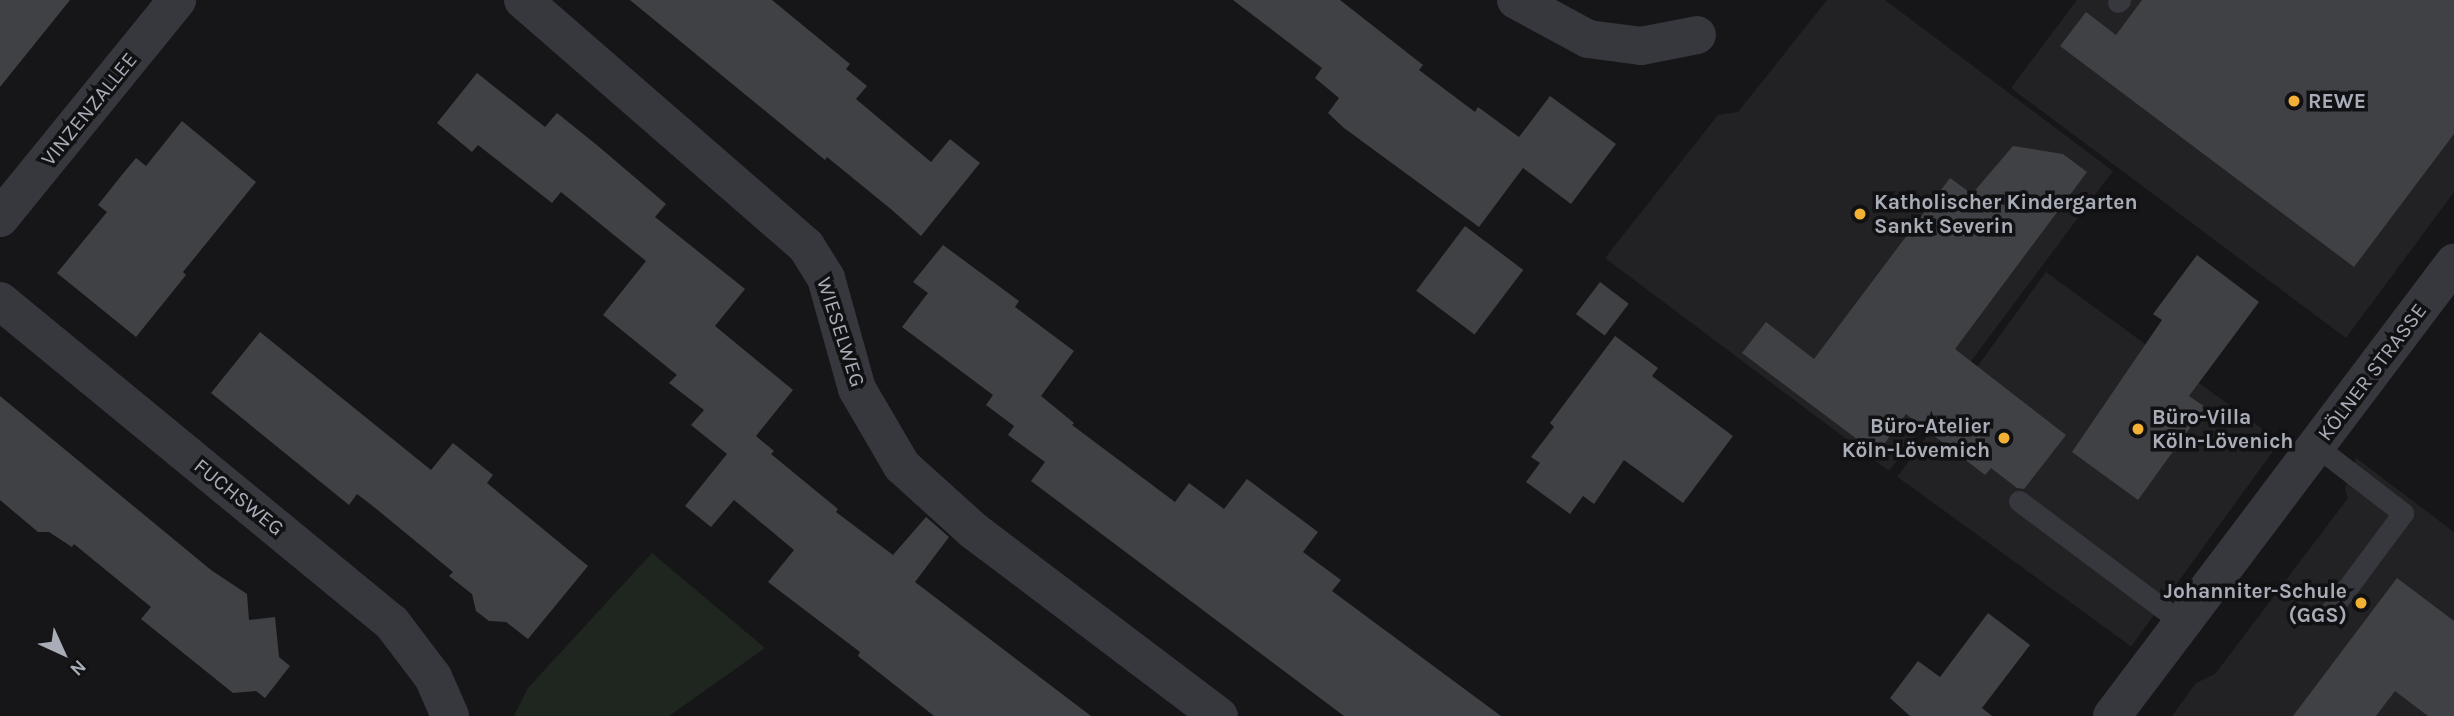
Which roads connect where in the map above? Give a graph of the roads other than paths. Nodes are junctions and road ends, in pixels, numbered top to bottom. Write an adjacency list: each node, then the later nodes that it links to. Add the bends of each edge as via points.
1 (177, 0): 5 (street, VINZENZALLEE)
2 (523, 0): 13 (street, WIESELWEG, via 806,246 826,278 857,389 902,466 974,531)
3 (1516, 0): 4 (street, via 1588,40 1642,47)
4 (1697, 35)
5 (0, 218)
6 (2454, 263): 8 (street, KÖLNER STRASSE)
7 (0, 301): 12 (street, FUCHSWEG, via 392,623 433,677)
8 (2316, 446): 10 (lane, via 2403,513); 11 (street, KÖLNER STRASSE)
9 (2019, 501): 11 (lane)
10 (2331, 610)
11 (2182, 623): 14 (street, KÖLNER STRASSE)
12 (450, 716)
13 (1219, 716)
14 (2112, 716)

